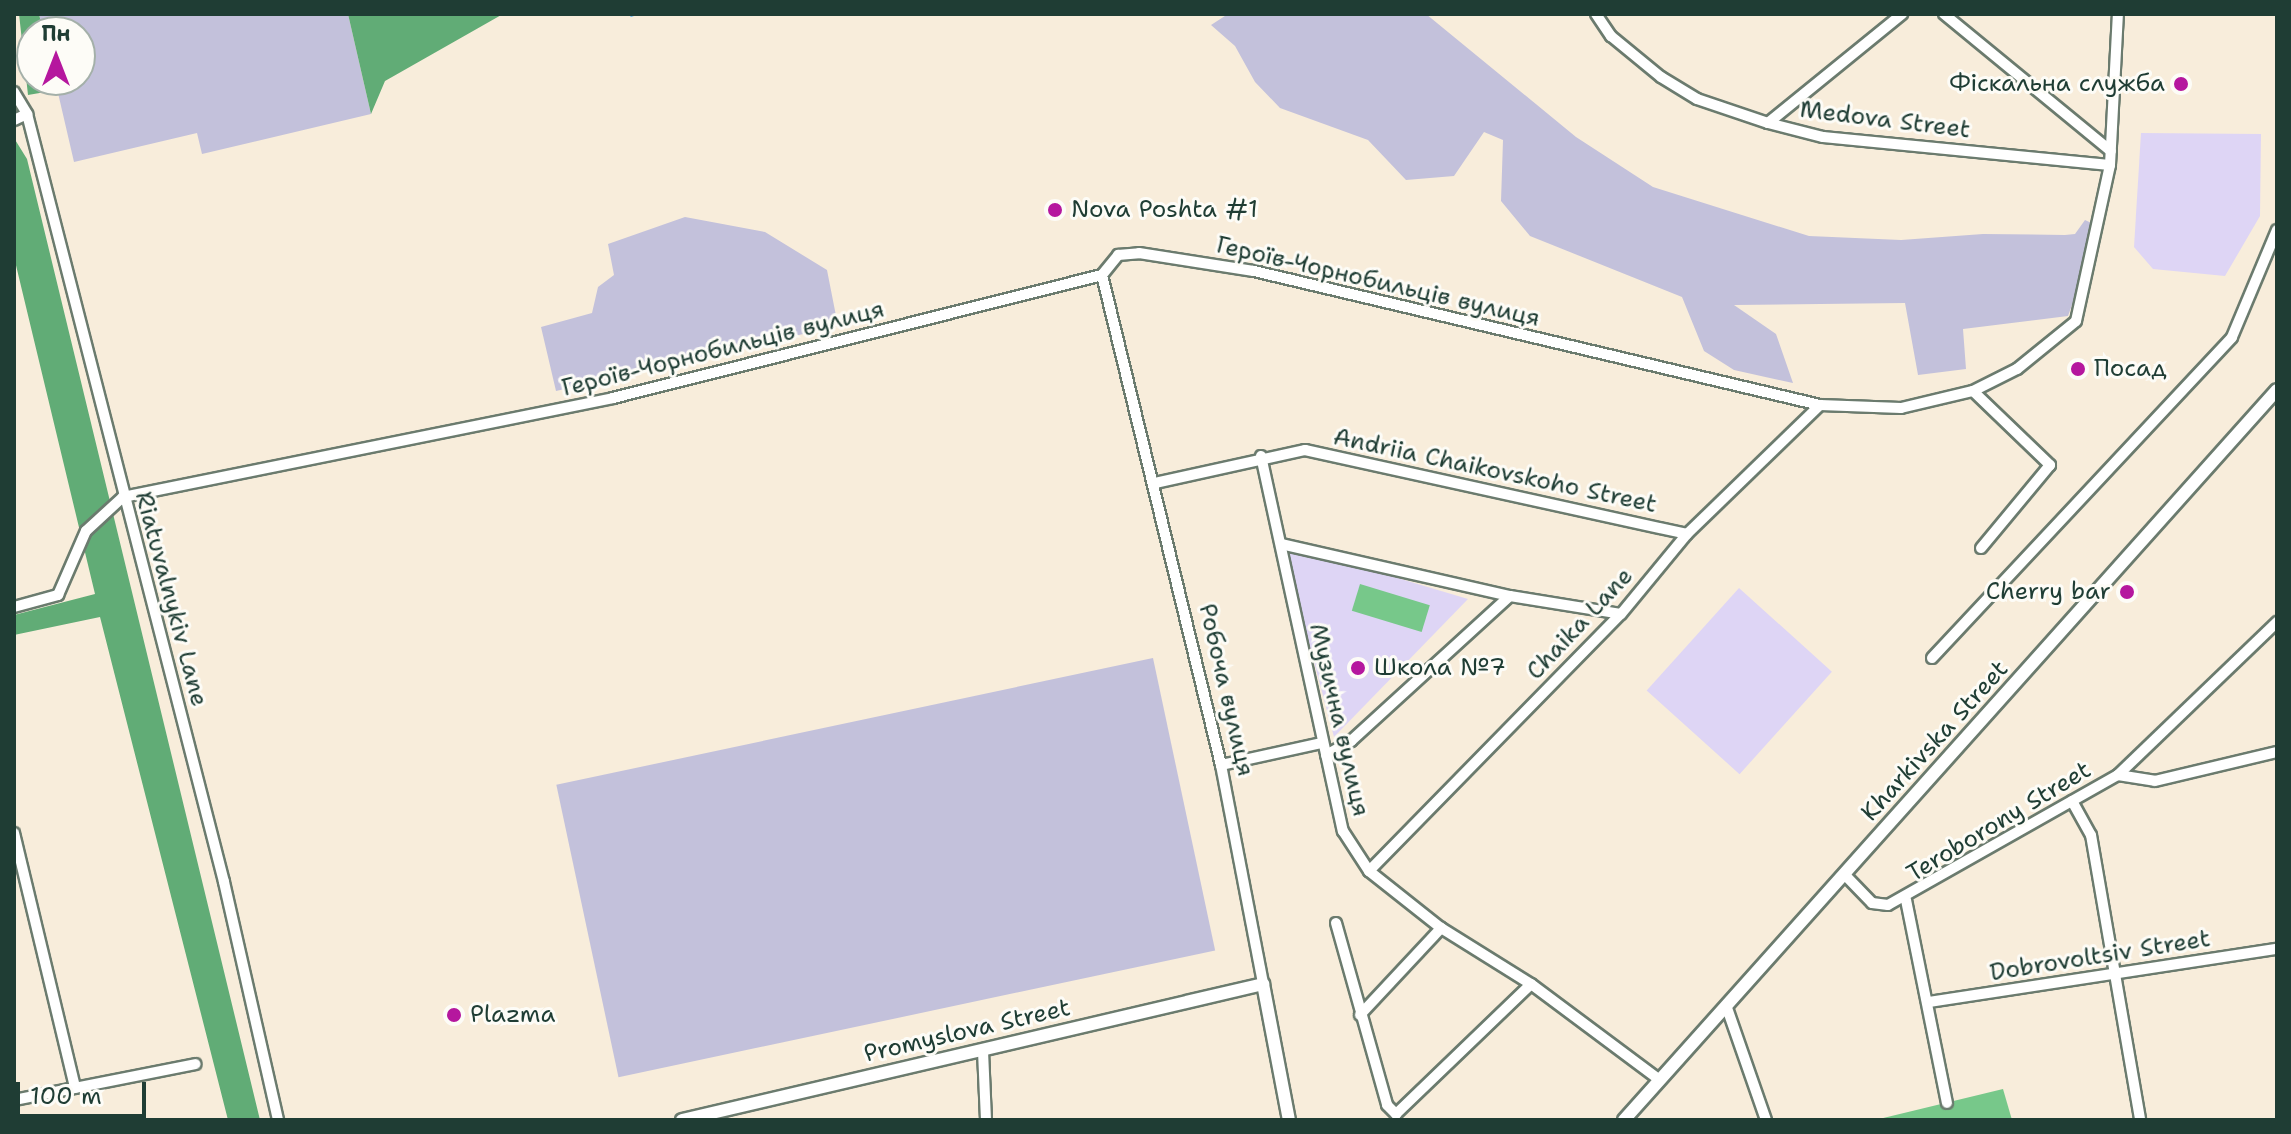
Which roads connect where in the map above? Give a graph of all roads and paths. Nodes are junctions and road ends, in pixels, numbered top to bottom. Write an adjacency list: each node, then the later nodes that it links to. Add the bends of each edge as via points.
1 (1596, 14): 8 (street, Medova Street, via 1611,36 1661,77 1697,99)
2 (1902, 14): 8 (street)
3 (1944, 14): 9 (street)
4 (2118, 14): 9 (street, Героїв-Чорнобильців вулиця)
5 (14, 92): 6 (street, Riatuvalnykiv Lane)
6 (27, 114): 7 (street); 18 (street, Riatuvalnykiv Lane)
7 (14, 120)
8 (1768, 123): 10 (street, Medova Street, via 1823,137)
9 (2111, 151): 10 (street, Героїв-Чорнобильців вулиця)
10 (2110, 165): 14 (street, Героїв-Чорнобильців вулиця, via 2076,321 2017,369)
11 (2277, 230): 26 (street, via 2232,337)
12 (1102, 275): 15 (street, Героїв-Чорнобильців вулиця, via 1118,255 1139,253 1254,271); 17 (street, Робоча вулиця); 18 (street, Героїв-Чорнобильців вулиця, via 613,398)
13 (2277, 390): 35 (street, Kharkivska Street)
14 (1973, 391): 15 (street, Героїв-Чорнобильців вулиця, via 1901,408); 21 (street, via 2050,465)
15 (1820, 405): 19 (street, Chaika Lane)
16 (1261, 456): 17 (street, Andriia Chaikovskoho Street); 19 (street, Andriia Chaikovskoho Street, via 1305,450 1368,461); 20 (street, Музична вулиця)
17 (1155, 483): 30 (street, Робоча вулиця)
18 (123, 497): 23 (street, via 86,531 58,595); 52 (street, Riatuvalnykiv Lane, via 224,882)
19 (1687, 534): 24 (street, Chaika Lane)
20 (1281, 544): 22 (street); 27 (street, Музична вулиця)
21 (1981, 548)
22 (1510, 596): 24 (street); 29 (street, via 1351,741)
23 (14, 607)
24 (1621, 614): 34 (street, Chaika Lane)
25 (2277, 622): 31 (street)
26 (1932, 658)
27 (1321, 743): 29 (street, Музична вулиця); 30 (street)
28 (2277, 752): 31 (street, Teroborony Street, via 2155,781)
29 (1326, 755): 34 (street, Музична вулиця, via 1343,831)
30 (1221, 765): 41 (street, Робоча вулиця)
31 (2118, 775): 32 (street, Teroborony Street)
32 (2072, 801): 36 (street, Teroborony Street); 40 (street, via 2091,835)
33 (14, 833): 49 (street)
34 (1369, 871): 38 (street, Музична вулиця)
35 (1845, 875): 36 (street, Teroborony Street, via 1872,903); 44 (street, Kharkivska Street)
36 (1906, 900): 43 (street)
37 (1336, 923): 45 (street)
38 (1441, 928): 42 (street, Музична вулиця); 45 (street)
39 (2277, 949): 40 (street, Dobrovoltsiv Street)
40 (2115, 976): 43 (street, Dobrovoltsiv Street); 58 (street)
41 (1263, 984): 46 (street, Promyslova Street); 55 (street, Робоча вулиця)
42 (1531, 984): 45 (street, via 1396,1114 1387,1105); 48 (street, Музична вулиця)
43 (1929, 1002): 51 (street)
44 (1727, 1008): 48 (street, Kharkivska Street); 57 (street)
45 (1360, 1015)
46 (983, 1051): 53 (street, Promyslova Street); 54 (street)
47 (195, 1064): 49 (street)
48 (1660, 1080): 56 (street, Kharkivska Street)
49 (75, 1088): 50 (street)
50 (14, 1100)
51 (1947, 1103)
52 (278, 1120)
53 (682, 1120)
54 (986, 1120)
55 (1289, 1120)
56 (1624, 1120)
57 (1766, 1120)
58 (2140, 1120)

